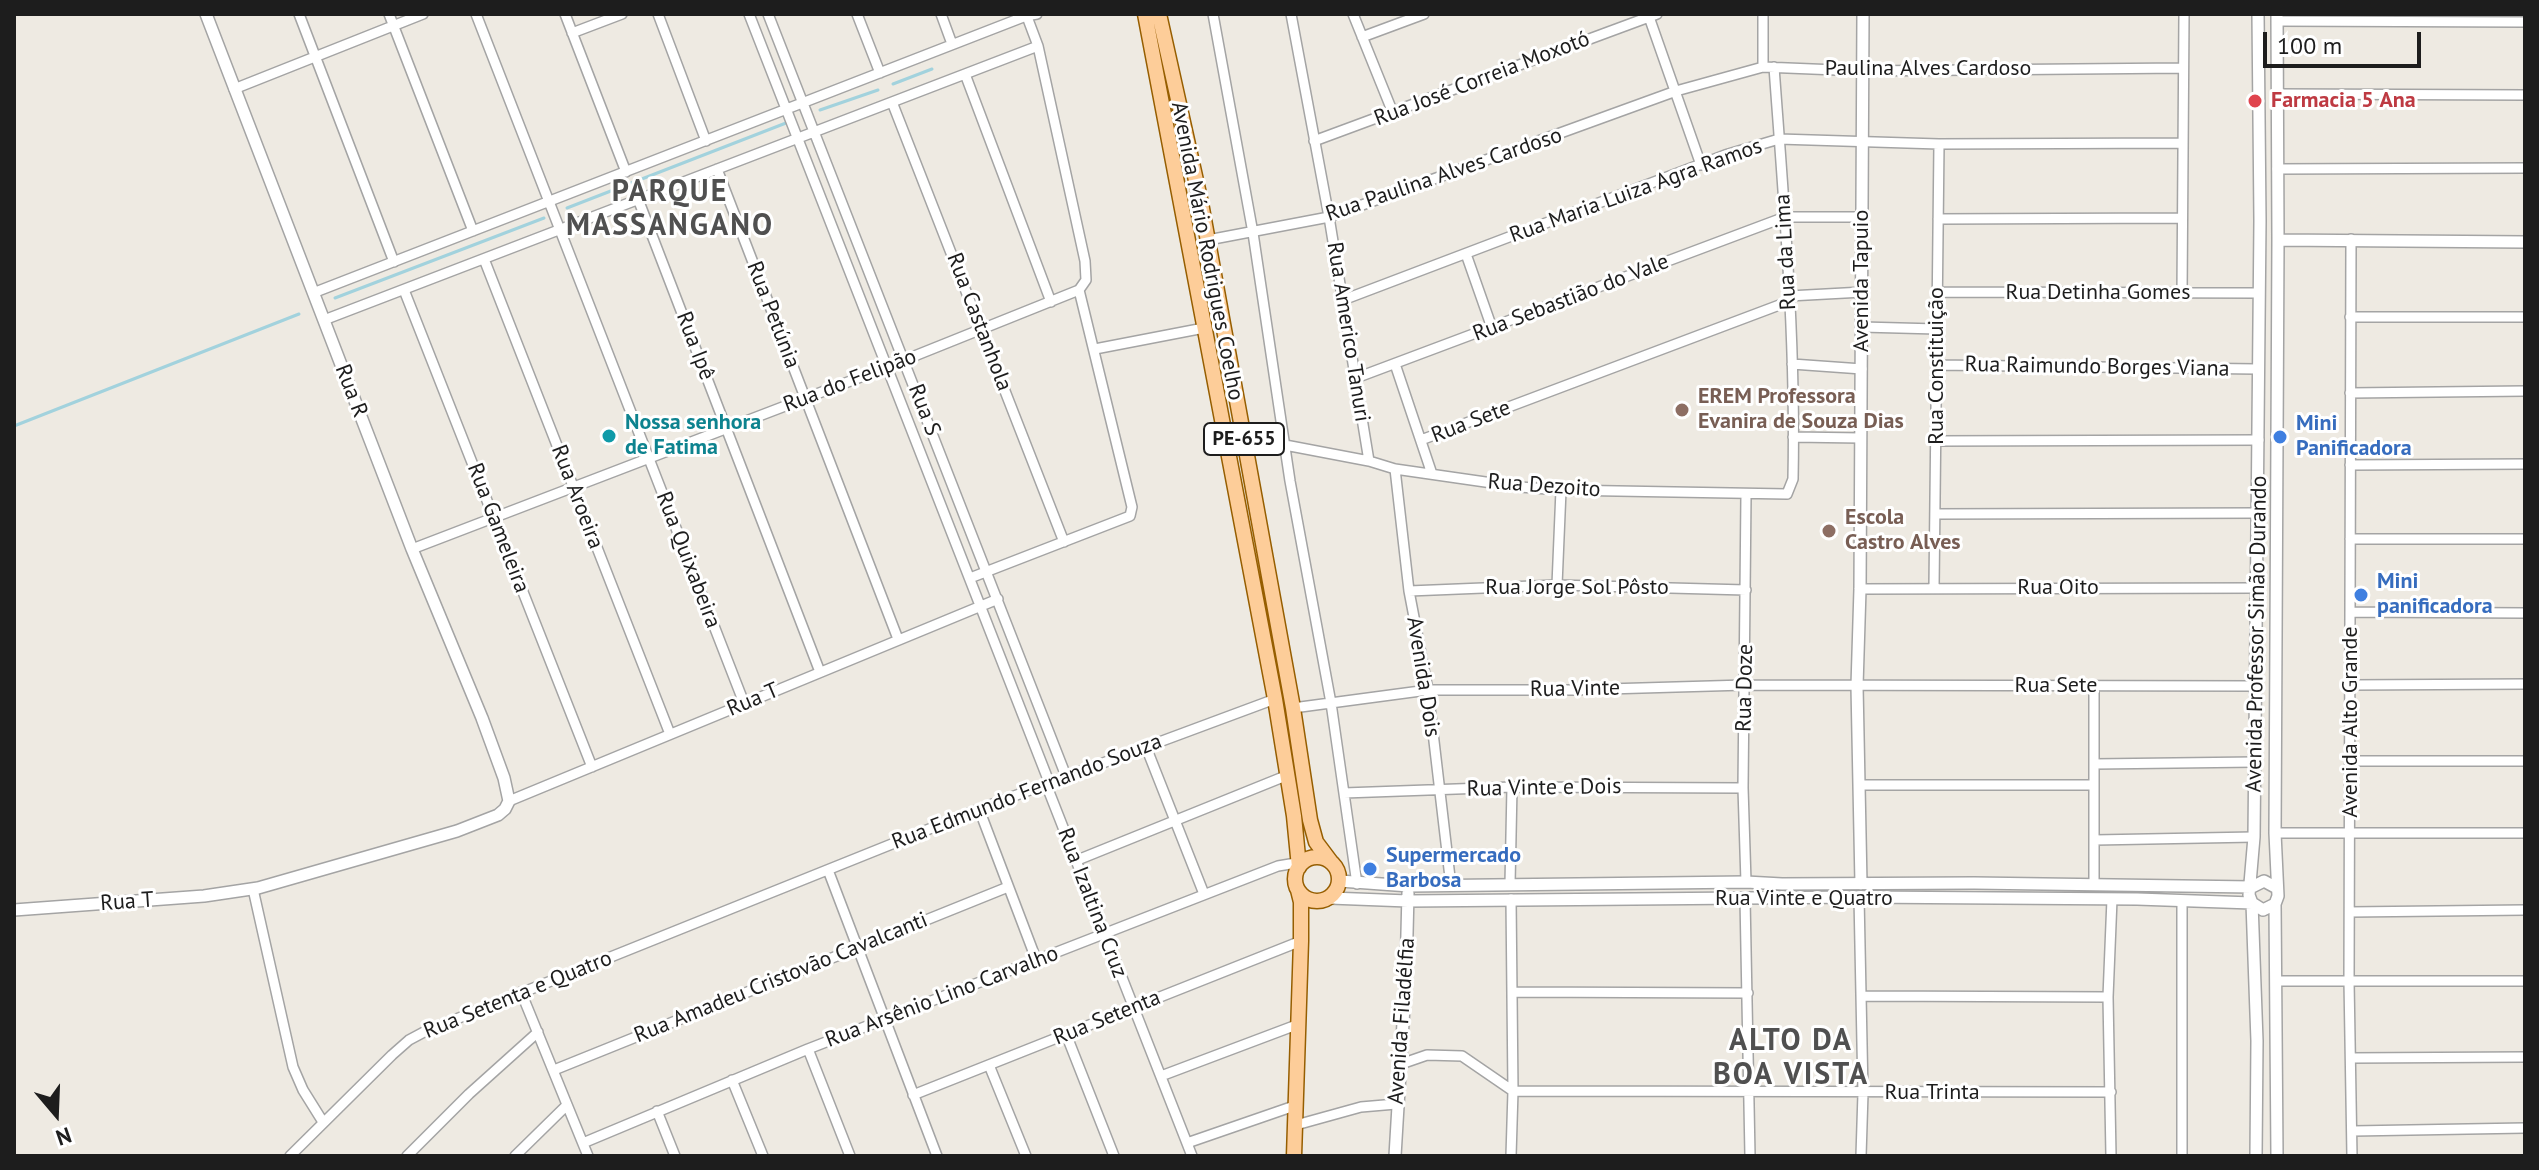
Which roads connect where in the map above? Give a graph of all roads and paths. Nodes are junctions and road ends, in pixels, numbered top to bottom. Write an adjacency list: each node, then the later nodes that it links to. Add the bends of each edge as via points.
1 (206, 14): 41 (street, Rua R)
2 (299, 14): 34 (street)
3 (389, 14): 29 (street)
4 (423, 14): 29 (street)
5 (476, 14): 65 (street, Rua Quixabeira)
6 (565, 14): 30 (street)
7 (622, 14): 30 (street)
8 (658, 14): 54 (street)
9 (749, 14): 47 (street, Rua S)
10 (768, 14): 46 (street, Rua S)
11 (857, 14): 39 (street)
12 (941, 14): 32 (street)
13 (1145, 14): 96 (main road, Avenida Mário Rodrigues Coelho / PE-655)
14 (1159, 14): 76 (main road, Avenida Mário Rodrigues Coelho / PE-655)
15 (1213, 14): 74 (street)
16 (1291, 14): 55 (street, Rua Americo Tanuri)
17 (1353, 14): 31 (street)
18 (1424, 14): 31 (street)
19 (1763, 14): 35 (street)
20 (1863, 14): 38 (street, Avenida Tapuio)
21 (2184, 14): 37 (street)
22 (2258, 14): 50 (street, Avenida Professor Simão Durando)
23 (1030, 15): 32 (street); 33 (street)
24 (1651, 15): 42 (street); 48 (street, Rua José Correia Moxotó)
25 (2277, 18): 26 (street); 43 (street, Avenida Professor Simão Durando)
26 (2351, 18): 27 (street)
27 (2483, 18): 28 (street)
28 (2525, 22)
29 (394, 25): 34 (street); 73 (street)
30 (572, 33): 63 (street)
31 (1362, 37): 48 (street)
32 (952, 44): 39 (street)
33 (1038, 46): 40 (street); 83 (street, via 1085,261 1086,280)
34 (315, 56): 41 (street); 81 (street)
35 (1763, 67): 36 (street, Paulina Alves Cardoso); 42 (street, Paulina Alves Cardoso)
36 (1774, 67): 38 (street, Paulina Alves Cardoso); 53 (street, Rua da Lima)
37 (2183, 68): 38 (street, Paulina Alves Cardoso); 57 (street)
38 (1861, 71): 56 (street, Avenida Tapuio)
39 (880, 73): 46 (street)
40 (965, 74): 45 (street); 91 (street)
41 (234, 89): 86 (street, Rua R)
42 (1676, 91): 59 (street); 66 (street, Rua Paulina Alves Cardoso)
43 (2277, 94): 44 (street); 51 (street, Avenida Professor Simão Durando)
44 (2525, 95)
45 (892, 102): 49 (street); 98 (street, Rua Castanhola)
46 (801, 103): 47 (street); 49 (street, Rua S)
47 (785, 110): 52 (street, Rua S); 54 (street)
48 (1393, 113): 55 (street, Rua José Correia Moxotó)
49 (813, 132): 52 (street); 101 (street, Rua S)
50 (2258, 135): 51 (street); 71 (street, Avenida Professor Simão Durando)
51 (2277, 136): 62 (street, Avenida Professor Simão Durando)
52 (797, 138): 61 (street); 105 (street, Rua S)
53 (1779, 139): 56 (street, Rua Maria Luiza Agra Ramos); 59 (street, Rua Maria Luiza Agra Ramos); 67 (street, Rua da Lima)
54 (706, 141): 63 (street)
55 (1314, 141): 66 (street, Rua Americo Tanuri)
56 (1862, 141): 58 (street, Rua Maria Luiza Agra Ramos); 68 (street, Avenida Tapuio)
57 (2183, 143): 58 (street, Rua Maria Luiza Agra Ramos); 69 (street)
58 (1939, 144): 70 (street, Rua Constituição)
59 (1701, 165): 79 (street, Rua Maria Luiza Agra Ramos)
60 (2525, 168): 62 (street)
61 (717, 169): 64 (street); 111 (street, Rua Petúnia)
62 (2277, 169): 77 (street, Avenida Professor Simão Durando)
63 (626, 172): 65 (street)
64 (638, 199): 72 (street); 112 (street, Rua Ipê)
65 (548, 202): 72 (street, Rua Quixabeira); 73 (street)
66 (1329, 217): 74 (street, Rua Paulina Alves Cardoso); 90 (street, Rua Americo Tanuri)
67 (1785, 217): 68 (street); 89 (street, Rua da Lima); 97 (street, Rua Sebastião do Vale)
68 (1862, 217): 84 (street, Avenida Tapuio)
69 (2182, 218): 70 (street); 88 (street)
70 (1938, 219): 85 (street, Rua Constituição)
71 (2260, 221): 77 (street); 87 (street, Avenida Professor Simão Durando)
72 (559, 230): 80 (street); 120 (street, Rua Quixabeira)
73 (473, 231): 81 (street)
74 (1253, 233): 76 (street, Rua Paulina Alves Cardoso); 119 (street)
75 (2351, 239): 77 (street); 78 (street); 92 (street, Avenida Alto Grande)
76 (1208, 240): 118 (main road, Avenida Mário Rodrigues Coelho / PE-655)
77 (2278, 240): 180 (street, Avenida Professor Simão Durando)
78 (2525, 242)
79 (1466, 254): 90 (street, Rua Maria Luiza Agra Ramos); 97 (street)
80 (484, 259): 82 (street); 126 (street, Rua Aroeira)
81 (394, 262): 86 (street)
82 (404, 290): 94 (street); 131 (street, Rua Gameleira)
83 (1079, 290): 91 (street, Rua do Felipão); 100 (street)
84 (1863, 292): 89 (street, Rua Sete); 95 (street, Avenida Tapuio)
85 (1938, 292): 88 (street, Rua Detinha Gomes); 99 (street, Rua Constituição)
86 (313, 293): 94 (street, Rua R)
87 (2258, 293): 88 (street, Rua Detinha Gomes); 107 (street, Avenida Professor Simão Durando)
88 (2182, 294)
89 (1790, 299): 103 (street, Rua da Lima); 115 (street, Rua Sete)
90 (1343, 300): 108 (street, Rua Americo Tanuri)
91 (1051, 302): 98 (street, Rua do Felipão)
92 (2350, 317): 93 (street); 110 (street, Avenida Alto Grande)
93 (2525, 317)
94 (324, 320): 135 (street, Rua R)
95 (1862, 327): 99 (street); 106 (street, Avenida Tapuio)
96 (1204, 328): 100 (street); 157 (main road, Avenida Mário Rodrigues Coelho / PE-655)
97 (1492, 328): 102 (street, Rua Sebastião do Vale)
98 (981, 329): 101 (street, Rua do Felipão); 134 (street, Rua Castanhola)
99 (1937, 329): 104 (street, Rua Constituição)
100 (1095, 349): 134 (street, via 1132,507 1130,516)
101 (905, 360): 105 (street, Rua do Felipão); 136 (street, Rua S)
102 (1395, 364): 108 (street, Rua Sebastião do Vale); 115 (street)
103 (1792, 364): 106 (street); 113 (street, Rua da Lima)
104 (1936, 365): 107 (street, Rua Raimundo Borges Viana); 117 (street, Rua Constituição)
105 (887, 367): 111 (street, Rua do Felipão); 137 (street, Rua S)
106 (1862, 369): 114 (street, Avenida Tapuio)
107 (2257, 369): 116 (street, Avenida Professor Simão Durando)
108 (1356, 378): 121 (street, Rua Americo Tanuri)
109 (2525, 391): 110 (street)
110 (2350, 393): 123 (street, Avenida Alto Grande)
111 (805, 399): 112 (street, Rua do Felipão); 148 (street, Rua Petúnia)
112 (726, 429): 120 (street, Rua do Felipão); 149 (street, Rua Ipê)
113 (1793, 437): 114 (street); 128 (street, Rua Dezoito, via 1790,492)
114 (1861, 438): 141 (street, Avenida Tapuio)
115 (1421, 440): 125 (street)
116 (2259, 440): 117 (street); 129 (street, Avenida Professor Simão Durando)
117 (1937, 441): 130 (street, Rua Constituição)
118 (1244, 442): 119 (street, Rua Dezoito); 160 (main road, Avenida Mário Rodrigues Coelho / PE-655)
119 (1285, 445): 121 (street, Rua Dezoito); 159 (street)
120 (648, 459): 126 (street, Rua do Felipão); 158 (street, Rua Quixabeira)
121 (1369, 461): 124 (street, Rua Dezoito)
122 (2525, 464): 123 (street)
123 (2350, 465): 132 (street, Avenida Alto Grande)
124 (1395, 469): 125 (street, Rua Dezoito); 143 (street, Avenida Dois)
125 (1432, 474): 127 (street, Rua Dezoito)
126 (574, 488): 131 (street, Rua do Felipão); 161 (street, Rua Aroeira)
127 (1561, 490): 128 (street, Rua Dezoito); 138 (street)
128 (1746, 495): 142 (street, Rua Doze)
129 (2258, 513): 130 (street); 140 (street, Avenida Professor Simão Durando)
130 (1935, 514): 139 (street, Rua Constituição)
131 (494, 518): 135 (street, Rua do Felipão); 167 (street, Rua Gameleira)
132 (2350, 539): 133 (street); 146 (street, Avenida Alto Grande)
133 (2525, 539)
134 (1064, 542): 136 (street)
135 (412, 549): 177 (street, Rua R, via 500,766)
136 (988, 572): 137 (street); 144 (street, Rua S)
137 (970, 578): 145 (street, Rua S)
138 (1557, 585): 142 (street, Rua Jorge Sol Pôsto); 143 (street, Rua Jorge Sol Pôsto)
139 (1934, 588): 140 (street, Rua Oito); 141 (street, Rua Oito)
140 (2256, 588): 155 (street, Avenida Professor Simão Durando)
141 (1860, 589): 153 (street, Avenida Tapuio)
142 (1746, 590): 151 (street, Rua Doze)
143 (1409, 591): 156 (street, Avenida Dois)
144 (998, 599): 145 (street, Rua T); 169 (street, Rua S)
145 (980, 605): 148 (street, Rua T); 170 (street, Rua Izaltina Cruz)
146 (2351, 612): 147 (street); 152 (street, Avenida Alto Grande)
147 (2525, 613)
148 (898, 639): 149 (street, Rua T)
149 (820, 672): 158 (street, Rua T)
150 (2525, 684): 152 (street)
151 (1745, 685): 153 (street, Rua Vinte); 156 (street, Rua Vinte); 174 (street, Rua Doze)
152 (2351, 685): 163 (street, Avenida Alto Grande)
153 (1857, 686): 154 (street, Rua Sete); 171 (street, Avenida Tapuio)
154 (2094, 686): 155 (street, Rua Sete); 166 (street)
155 (2255, 686): 165 (street, Avenida Professor Simão Durando)
156 (1428, 690): 159 (street, Rua Vinte); 175 (street, Avenida Dois)
157 (1275, 699): 162 (street, Rua Edmundo Fernando Souza); 168 (main road, Avenida Mário Rodrigues Coelho / PE-655)
158 (744, 703): 161 (street, Rua T)
159 (1331, 703): 160 (street, Rua Vinte); 176 (street)
160 (1293, 708): 186 (main road, Avenida Mário Rodrigues Coelho / PE-655, via 1313,833)
161 (670, 734): 167 (street, Rua T)
162 (1146, 747): 169 (street, Rua Edmundo Fernando Souza); 179 (street)
163 (2351, 761): 164 (street); 182 (street, Avenida Alto Grande)
164 (2525, 761)
165 (2255, 762): 166 (street); 183 (street, Avenida Professor Simão Durando)
166 (2095, 764): 172 (street)
167 (592, 767): 177 (street, Rua T)
168 (1288, 775): 179 (street); 187 (main road, Avenida Mário Rodrigues Coelho / PE-655)
169 (1066, 776): 170 (street, Rua Edmundo Fernando Souza)
170 (1048, 783): 178 (street, Rua Edmundo Fernando Souza); 185 (street, Rua Izaltina Cruz)
171 (1860, 785): 172 (street); 193 (street, Avenida Tapuio)
172 (2094, 785): 184 (street)
173 (1512, 787): 174 (street, Rua Vinte e Dois); 175 (street, Rua Vinte e Dois); 192 (street)
174 (1743, 788): 190 (street, Rua Doze)
175 (1439, 790): 176 (street, Rua Vinte e Dois); 198 (street, Avenida Dois)
176 (1344, 793): 191 (street)
177 (509, 801): 203 (street, Rua T, via 498,815 457,831)
178 (979, 809): 188 (street, Rua Edmundo Fernando Souza); 199 (street)
179 (1175, 821): 185 (street); 205 (street)
180 (2275, 833): 182 (street); 201 (street, Avenida Professor Simão Durando)
181 (2525, 833): 182 (street)
182 (2351, 834): 219 (street, Avenida Alto Grande)
183 (2254, 837): 184 (street); 200 (street, Avenida Professor Simão Durando)
184 (2095, 840): 195 (street)
185 (1075, 861): 220 (street, Rua Izaltina Cruz)
186 (1331, 862): 187 (main road, via 1314,857); 189 (main road, PE-655)
187 (1300, 864): 204 (main road, PE-655); 205 (street, Rua Arsênio Lino Carvalho, via 1278,866)
188 (828, 870): 202 (street, Rua Edmundo Fernando Souza); 222 (street)
189 (1340, 881): 191 (street, Rua Vinte e Quatro); 207 (main road)
190 (1746, 882): 192 (street, Rua Vinte e Quatro); 193 (street, Rua Vinte e Quatro)
191 (1357, 884): 197 (street, Rua Vinte e Quatro)
192 (1510, 884): 198 (street, Rua Vinte e Quatro)
193 (1861, 884): 194 (street, Rua Vinte e Quatro)
194 (1881, 884): 195 (street, Rua Vinte e Quatro); 210 (street)
195 (2094, 884): 196 (street, Rua Vinte e Quatro)
196 (2199, 884): 200 (street, Rua Vinte e Quatro); 214 (street)
197 (1409, 886): 198 (street, Rua Vinte e Quatro); 212 (street, Avenida Filadélfia)
198 (1451, 886)
199 (1008, 887): 222 (street, Rua Amadeu Cristovão Cavalcanti); 223 (street)
200 (2252, 887): 201 (street, Rua Vinte e Quatro, via 2264,881); 215 (street, Avenida Professor Simão Durando)
201 (2275, 887): 216 (street, Avenida Professor Simão Durando)
202 (781, 888): 228 (street, Rua Setenta e Quatro)
203 (253, 889): 217 (street, Rua T); 255 (street, via 293,1067)
204 (1298, 890): 207 (main road, via 1309,900); 221 (main road, PE-655)
205 (1204, 894): 220 (street, Rua Arsênio Lino Carvalho)
206 (1859, 897): 208 (street, Rua Vinte e Quatro); 210 (street, Rua Vinte e Quatro); 231 (street)
207 (1330, 898): 212 (street, Rua Vinte e Quatro)
208 (1745, 898): 209 (street, Rua Vinte e Quatro); 230 (street)
209 (1511, 899): 212 (street, Rua Vinte e Quatro); 229 (street)
210 (1881, 899): 211 (street, Rua Vinte e Quatro)
211 (2112, 899): 213 (street, Rua Vinte e Quatro); 232 (street)
212 (1408, 901): 241 (street, Avenida Filadélfia)
213 (2182, 901): 214 (street, Rua Vinte e Quatro); 278 (street)
214 (2199, 902): 215 (street, Rua Vinte e Quatro)
215 (2252, 903): 216 (street, Rua Vinte e Quatro, via 2263,910); 224 (street, Avenida Professor Simão Durando)
216 (2275, 904): 225 (street, Avenida Professor Simão Durando)
217 (14, 910)
218 (2525, 910): 219 (street)
219 (2350, 912): 226 (street, Avenida Alto Grande)
220 (1105, 935): 223 (street, Rua Arsênio Lino Carvalho); 233 (street, Rua Izaltina Cruz)
221 (1301, 941): 233 (street, Rua Setenta); 235 (main road, PE-655)
222 (858, 946): 234 (street); 243 (street, Rua Amadeu Cristovão Cavalcanti)
223 (1036, 959): 234 (street, Rua Arsênio Lino Carvalho)
224 (2254, 962): 225 (street, via 2259,977); 279 (street, Avenida Professor Simão Durando)
225 (2276, 981): 226 (street); 280 (street, Avenida Professor Simão Durando)
226 (2349, 981): 227 (street); 240 (street, Avenida Alto Grande)
227 (2525, 981)
228 (521, 992): 236 (street); 255 (street, Rua Setenta e Quatro, via 409,1040)
229 (1513, 992): 230 (street); 246 (street)
230 (1748, 993): 247 (street)
231 (1862, 996): 232 (street); 249 (street)
232 (2108, 997): 248 (street)
233 (1133, 1006): 237 (street, Rua Setenta); 244 (street, Rua Izaltina Cruz)
234 (887, 1020): 238 (street, Rua Arsênio Lino Carvalho); 250 (street)
235 (1299, 1024): 244 (street); 253 (main road, PE-655)
236 (538, 1032): 243 (street); 262 (street)
237 (1066, 1034): 242 (street, Rua Setenta); 270 (street)
238 (808, 1049): 245 (street, Rua Arsênio Lino Carvalho); 267 (street)
239 (2525, 1057): 240 (street)
240 (2351, 1058): 258 (street, Avenida Alto Grande)
241 (1401, 1064): 246 (street, via 1427,1055 1462,1056); 251 (street, Avenida Filadélfia)
242 (989, 1065): 250 (street, Rua Setenta); 269 (street)
243 (554, 1070): 252 (street)
244 (1161, 1076): 260 (street, Rua Izaltina Cruz)
245 (732, 1080): 254 (street, Rua Arsênio Lino Carvalho); 266 (street)
246 (1513, 1091): 247 (street, Rua Trinta); 274 (street)
247 (1749, 1091): 249 (street, Rua Trinta); 275 (street)
248 (2111, 1092): 249 (street, Rua Trinta); 277 (street)
249 (1863, 1093): 276 (street)
250 (913, 1095): 268 (street)
251 (1396, 1104): 256 (street, via 1361,1107); 273 (street, Avenida Filadélfia)
252 (567, 1105): 259 (street); 263 (street)
253 (1297, 1105): 256 (main road, PE-655); 260 (street)
254 (657, 1111): 259 (street, Rua Arsênio Lino Carvalho); 265 (street)
255 (323, 1122): 261 (street, Rua Setenta e Quatro)
256 (1296, 1125): 272 (main road, PE-655)
257 (2525, 1128): 258 (street)
258 (2353, 1131): 281 (street, Avenida Alto Grande)
259 (583, 1143): 264 (street)
260 (1187, 1143): 271 (street, Rua Izaltina Cruz)
261 (290, 1156)
262 (407, 1156)
263 (515, 1156)
264 (588, 1156)
265 (675, 1156)
266 (763, 1156)
267 (850, 1156)
268 (937, 1156)
269 (1026, 1156)
270 (1114, 1156)
271 (1192, 1156)
272 (1294, 1156)
273 (1395, 1156)
274 (1511, 1156)
275 (1750, 1156)
276 (1861, 1156)
277 (2111, 1156)
278 (2182, 1156)
279 (2256, 1156)
280 (2277, 1156)
281 (2352, 1156)

